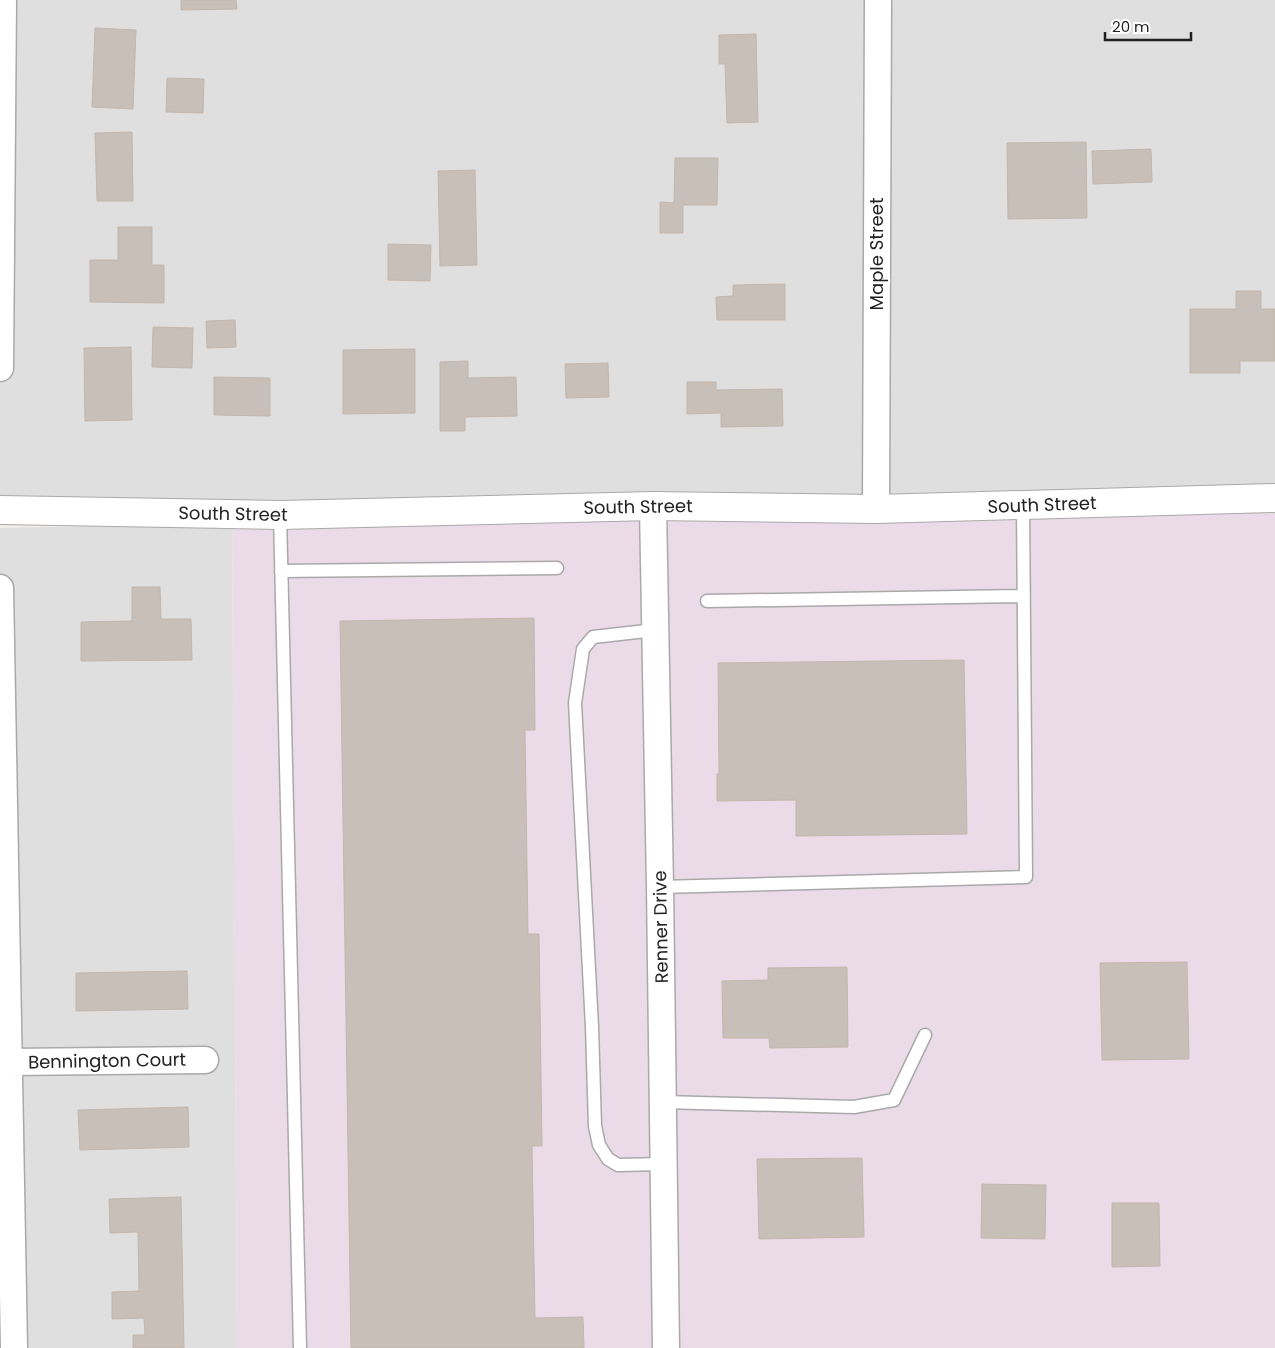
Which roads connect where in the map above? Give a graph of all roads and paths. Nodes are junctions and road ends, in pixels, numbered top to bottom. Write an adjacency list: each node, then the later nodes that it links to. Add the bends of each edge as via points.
1 (3, 0): 3 (street)
2 (878, 0): 7 (street, Maple Street)
3 (0, 368)
4 (1275, 498): 5 (street, South Street)
5 (1023, 505): 7 (street, South Street); 13 (lane)
6 (653, 506): 7 (street, South Street); 9 (street, South Street); 15 (street, Renner Drive)
7 (876, 509)
8 (0, 510): 9 (street, South Street)
9 (280, 515): 11 (lane)
10 (557, 568): 11 (lane)
11 (281, 571): 24 (lane)
12 (0, 588): 19 (street)
13 (1024, 596): 14 (lane); 16 (lane, via 1026,877)
14 (707, 601)
15 (655, 630): 16 (street, Renner Drive); 21 (lane, via 593,637 583,649 574,703 595,1126 599,1145 608,1159 618,1165)
16 (660, 887): 20 (street, Renner Drive)
17 (924, 1035): 20 (lane, via 894,1100 854,1107)
18 (205, 1060): 19 (street, Bennington Court)
19 (8, 1062): 22 (street)
20 (663, 1102): 21 (street, Renner Drive)
21 (664, 1164): 25 (street, Renner Drive)
22 (6, 1294): 23 (street)
23 (14, 1348)
24 (300, 1348)
25 (666, 1348)

